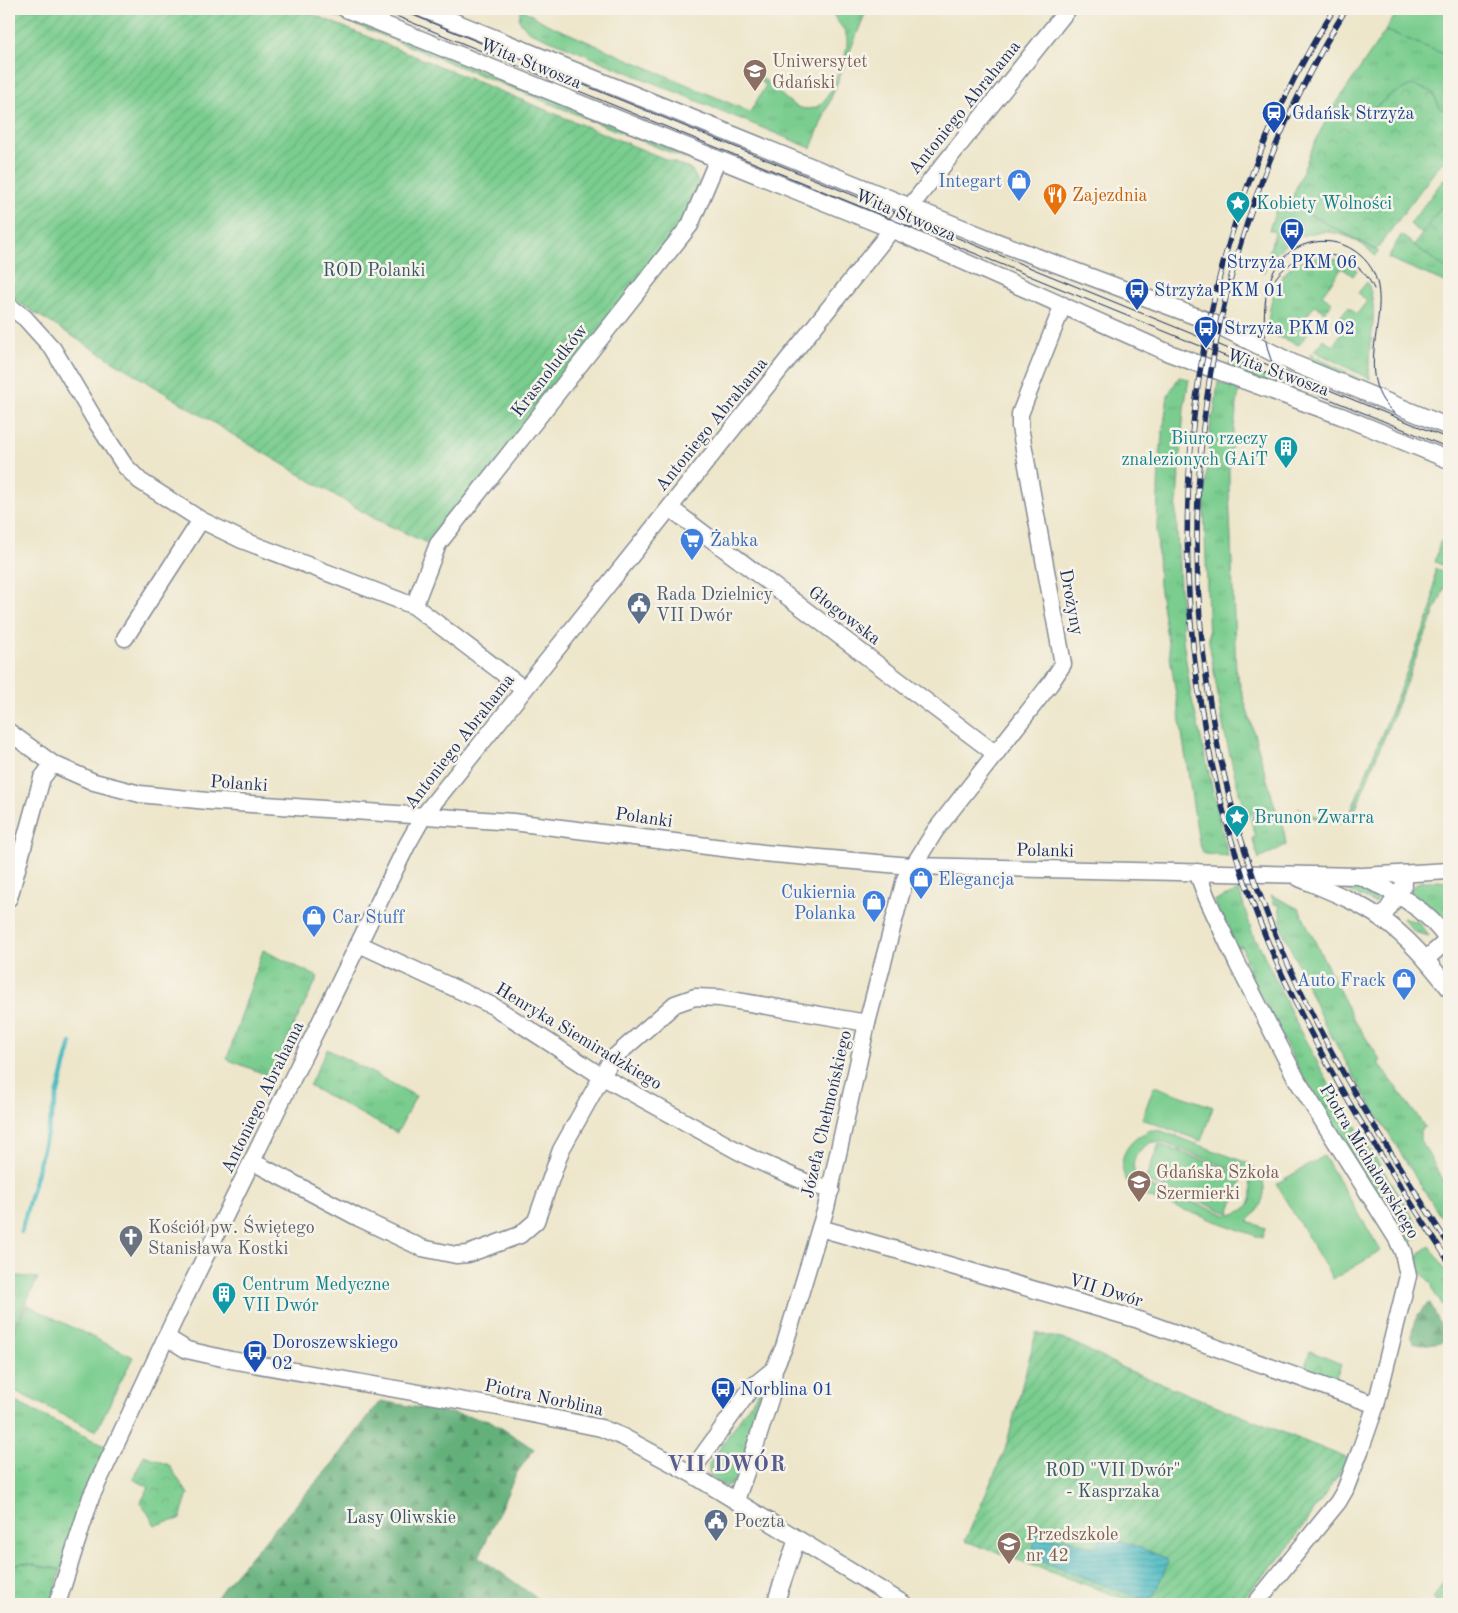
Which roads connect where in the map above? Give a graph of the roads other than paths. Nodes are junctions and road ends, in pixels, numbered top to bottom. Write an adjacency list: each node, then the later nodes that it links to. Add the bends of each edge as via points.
1 (346, 9): 4 (street, Wita Stwosza)
2 (423, 9): 5 (street, Wita Stwosza)
3 (1068, 9): 5 (street, Antoniego Abrahama)
4 (717, 161): 6 (street, Wita Stwosza); 13 (street, Krasnoludków, via 690,225 438,544)
5 (910, 206): 6 (street, Antoniego Abrahama); 9 (street, Wita Stwosza, via 1211,322 1295,364)
6 (891, 230): 7 (street, Wita Stwosza); 11 (street, Antoniego Abrahama)
7 (1063, 305): 10 (street, Wita Stwosza, via 1169,352); 17 (street, Drożyny, via 1020,414 1063,664)
8 (9, 306): 12 (street, via 25,318 53,349 131,473)
9 (1449, 427)
10 (1449, 460)
11 (670, 508): 15 (street, Antoniego Abrahama); 17 (street, Głogowska)
12 (201, 520): 13 (street, via 242,540); 14 (street)
13 (414, 606): 15 (street)
14 (125, 638)
15 (524, 689): 19 (street, Antoniego Abrahama)
16 (9, 732): 18 (street, Polanki)
17 (996, 754): 20 (street, Drożyny)
18 (52, 764): 19 (street, Polanki, via 94,782 140,794); 27 (street, via 42,778)
19 (424, 815): 20 (street, Polanki); 30 (street, Antoniego Abrahama)
20 (911, 866): 22 (street, Polanki); 33 (street, Józefa Chełmońskiego, via 901,891)
21 (1449, 871): 23 (street, Polanki)
22 (1197, 872): 24 (street, Polanki); 40 (street, Piotra Michałowskiego, via 1238,965 1297,1080 1403,1252 1408,1276)
23 (1412, 873): 25 (street, Polanki); 26 (street)
24 (1290, 874): 25 (street, Polanki); 28 (street)
25 (1358, 876): 26 (street)
26 (1398, 894): 28 (street); 29 (street, via 1420,908)
27 (9, 898)
28 (1382, 918): 31 (street)
29 (1449, 940): 31 (street)
30 (359, 944): 34 (street, Henryka Siemiradzkiego, via 493,1006); 35 (street, Antoniego Abrahama)
31 (1426, 959): 32 (street)
32 (1449, 988)
33 (867, 1023): 34 (street, via 720,998 695,997 675,1004 611,1060); 36 (street, Józefa Chełmońskiego)
34 (601, 1076): 35 (street, via 560,1150 536,1221 520,1235 468,1254 456,1255 422,1248); 36 (street, Henryka Siemiradzkiego, via 747,1156)
35 (254, 1162): 38 (street, Antoniego Abrahama)
36 (831, 1190): 37 (street, Józefa Chełmońskiego)
37 (820, 1228): 39 (street, Józefa Chełmońskiego, via 784,1348); 40 (street, VII Dwór, via 1136,1319)
38 (166, 1338): 41 (street, Piotra Norblina, via 187,1350 231,1360 582,1423 623,1437); 44 (street, Antoniego Abrahama, via 86,1510)
39 (774, 1369): 41 (street, Józefa Chełmońskiego, via 752,1387); 42 (street, Józefa Chełmońskiego, via 771,1396)
40 (1376, 1405): 47 (street, Piotra Michałowskiego, via 1345,1490)
41 (690, 1473): 42 (street, Piotra Norblina)
42 (736, 1500): 43 (street, Piotra Norblina)
43 (797, 1539): 45 (street); 46 (street, Piotra Norblina)
44 (57, 1604)
45 (775, 1604)
46 (904, 1604)
47 (1255, 1604)

